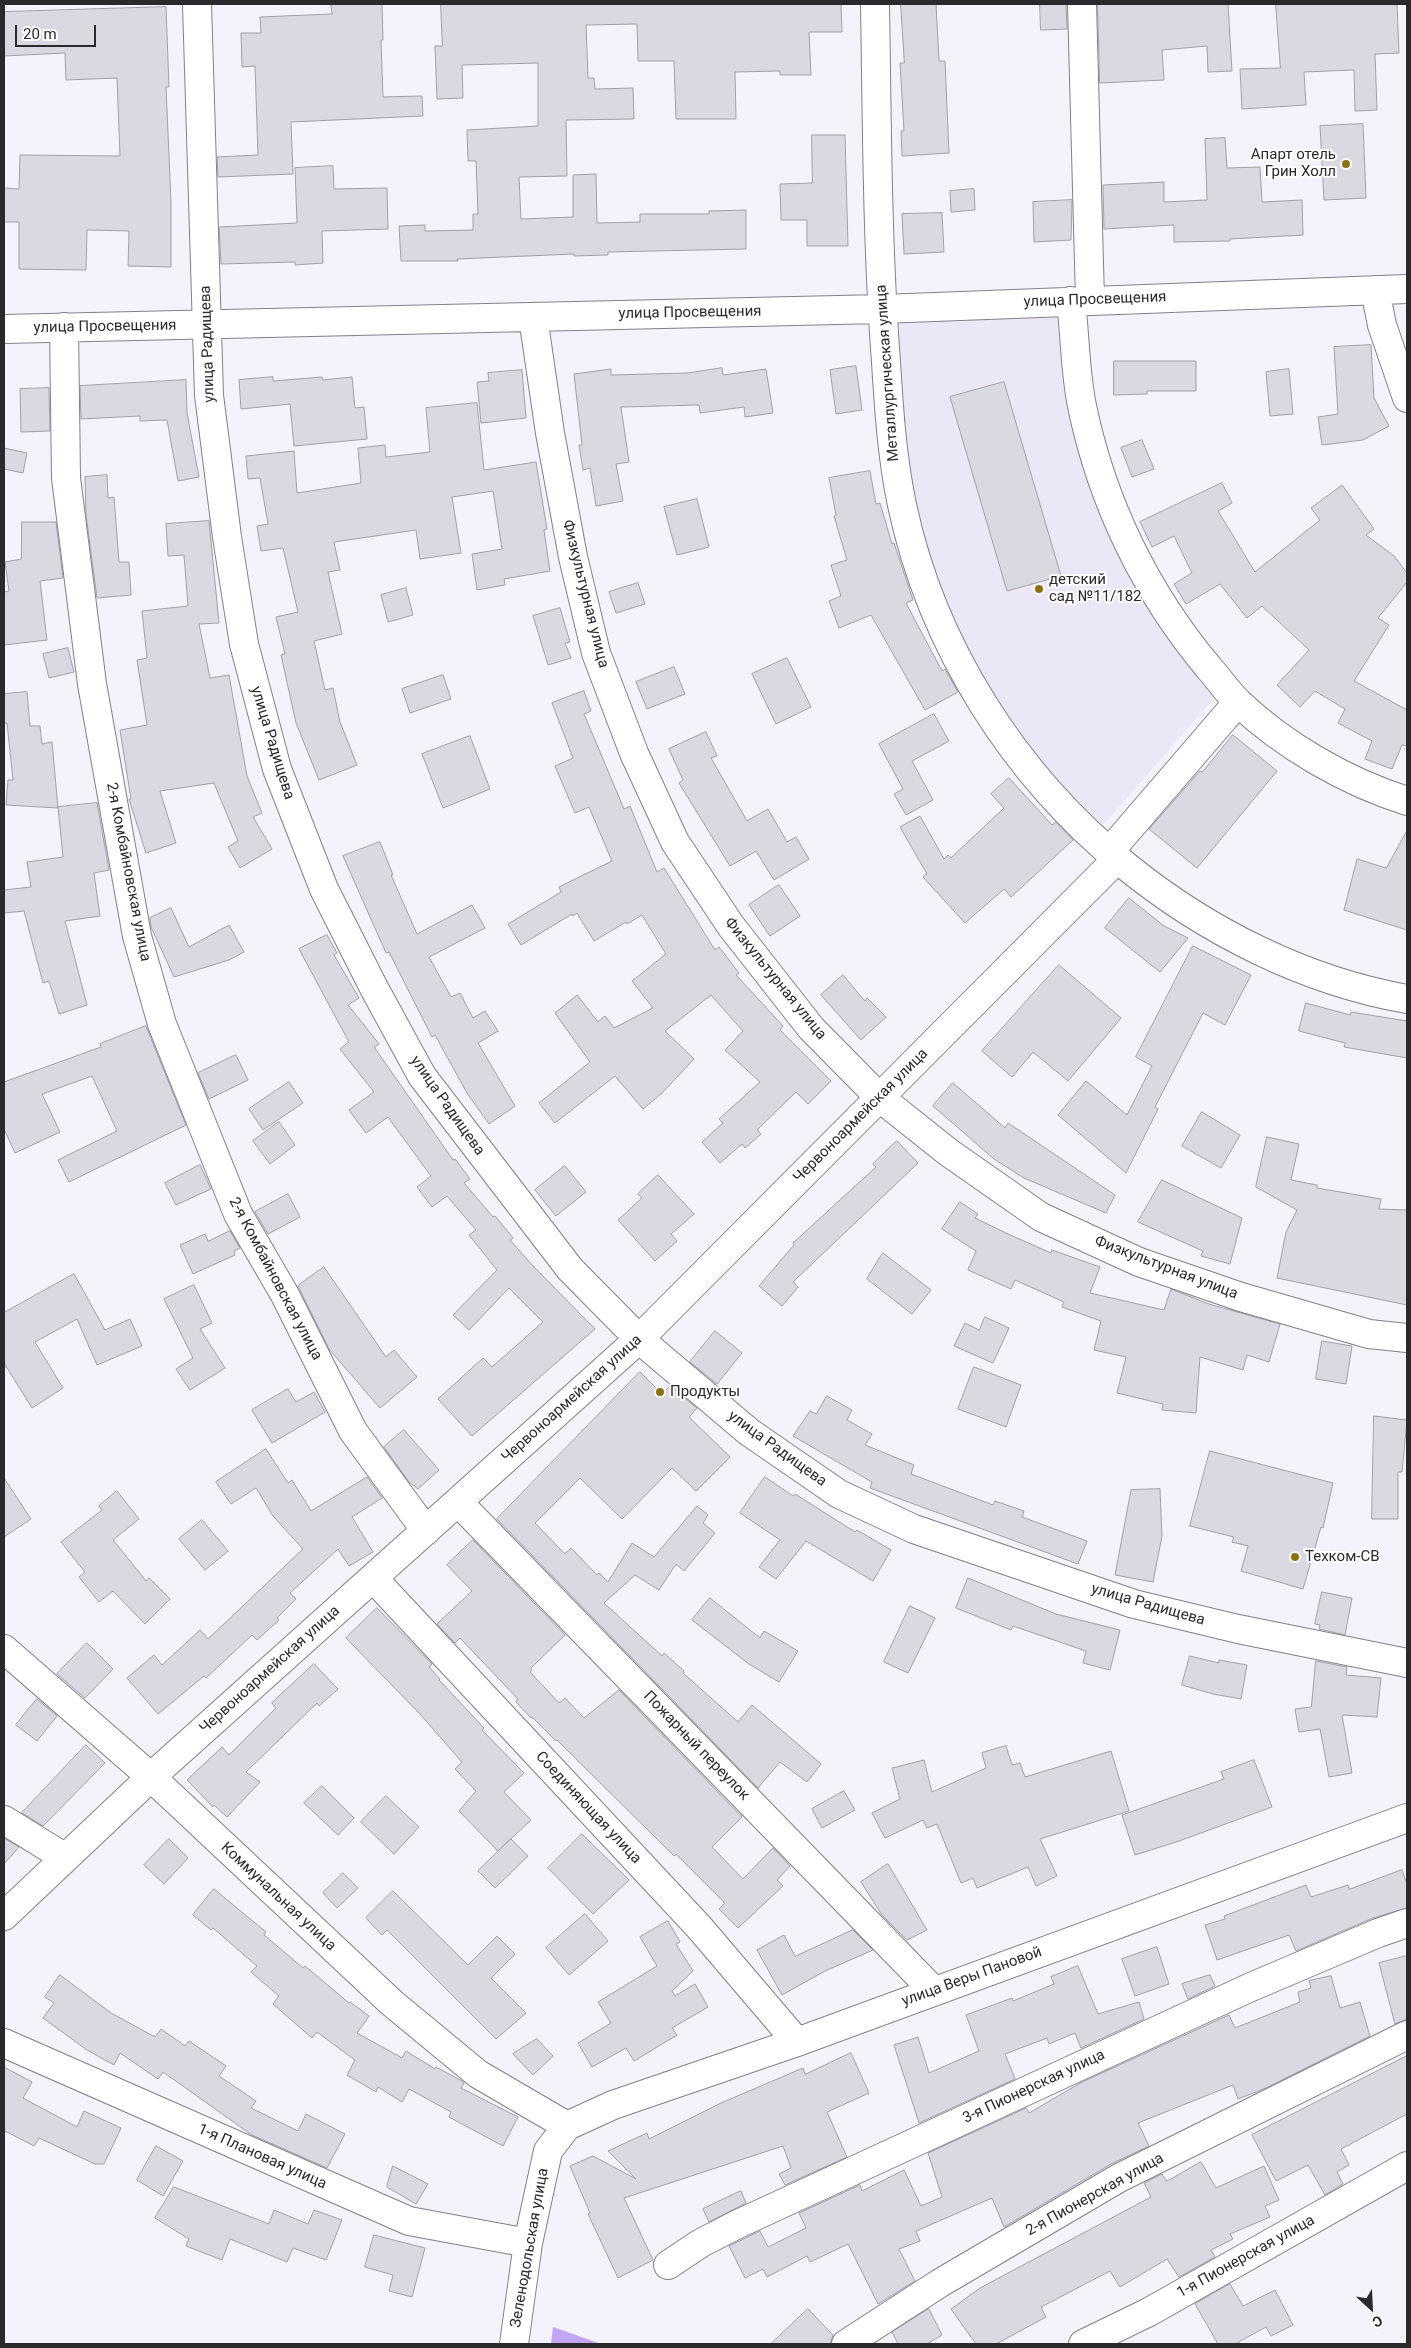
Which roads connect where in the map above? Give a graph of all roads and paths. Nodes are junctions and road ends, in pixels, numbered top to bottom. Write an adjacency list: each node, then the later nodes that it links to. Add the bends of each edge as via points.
1 (196, 4): 9 (street, улица Радищева)
2 (875, 4): 7 (street, Металлургическая улица)
3 (1082, 4): 6 (street)
4 (1407, 289): 5 (street, улица Просвещения)
5 (1376, 290): 6 (street, улица Просвещения); 12 (street, via 1382,325)
6 (1081, 300): 7 (street, улица Просвещения); 13 (street, via 1082,405 1100,474 1131,552 1162,607)
7 (882, 309): 8 (street, улица Просвещения); 15 (street, Металлургическая улица, via 891,440 902,506 920,569 944,631 974,690 1012,748 1052,798)
8 (533, 317): 9 (street, улица Просвещения); 17 (street, Физкультурная улица, via 550,433 596,653 634,753 675,842 731,926 811,1028)
9 (208, 324): 10 (street, улица Просвещения); 19 (street, улица Радищева, via 209,395 244,644 277,769 324,889 422,1076 570,1269)
10 (64, 327): 11 (street, улица Просвещения); 21 (street, 2-я Комбайновская улица, via 66,478 92,684 137,936 162,1024 238,1214 285,1295 354,1431)
11 (4, 329)
12 (1407, 398)
13 (1238, 702): 14 (street, via 1286,740 1338,772); 15 (street, Червоноармейская улица)
14 (1407, 801)
15 (1113, 855): 16 (street, Металлургическая улица, via 1153,888 1204,922 1264,953 1330,978); 17 (street, Червоноармейская улица)
16 (1407, 999)
17 (879, 1097): 18 (street, Физкультурная улица, via 948,1152 1041,1217 1139,1262 1241,1297 1369,1334); 19 (street, Червоноармейская улица)
18 (1407, 1338)
19 (639, 1340): 20 (street, Червоноармейская улица); 24 (street, улица Радищева, via 749,1432 840,1494 914,1529 1134,1604)
20 (458, 1502): 21 (street, Червоноармейская улица); 31 (street, Пожарный переулок)
21 (426, 1531): 22 (street, Червоноармейская улица)
22 (373, 1578): 25 (street, Червоноармейская улица); 33 (street, Соединяющая улица, via 699,1927)
23 (4, 1648): 25 (street, Коммунальная улица)
24 (1407, 1663)
25 (151, 1777): 28 (street, Червоноармейская улица); 35 (street, Коммунальная улица, via 392,2003 478,2074)
26 (1407, 1818): 31 (street, улица Веры Пановой)
27 (4, 1820): 28 (street)
28 (64, 1857): 29 (street, Червоноармейская улица)
29 (4, 1916)
30 (1407, 1923): 39 (street, 3-я Пионерская улица, via 1251,1986 738,2224)
31 (934, 1991): 33 (street, улица Веры Пановой)
32 (1407, 2035): 41 (street, 2-я Пионерская улица, via 1119,2178)
33 (797, 2042): 35 (street, улица Веры Пановой, via 613,2105)
34 (4, 2043): 38 (street, 1-я Плановая улица, via 409,2221)
35 (567, 2126): 36 (street, улица Веры Пановой)
36 (548, 2151): 38 (street, Зеленодольская улица)
37 (1407, 2166): 42 (street, 1-я Пионерская улица, via 1149,2312)
38 (528, 2242): 40 (street, Зеленодольская улица)
39 (668, 2265)
40 (514, 2344)
41 (846, 2344)
42 (1083, 2344)

